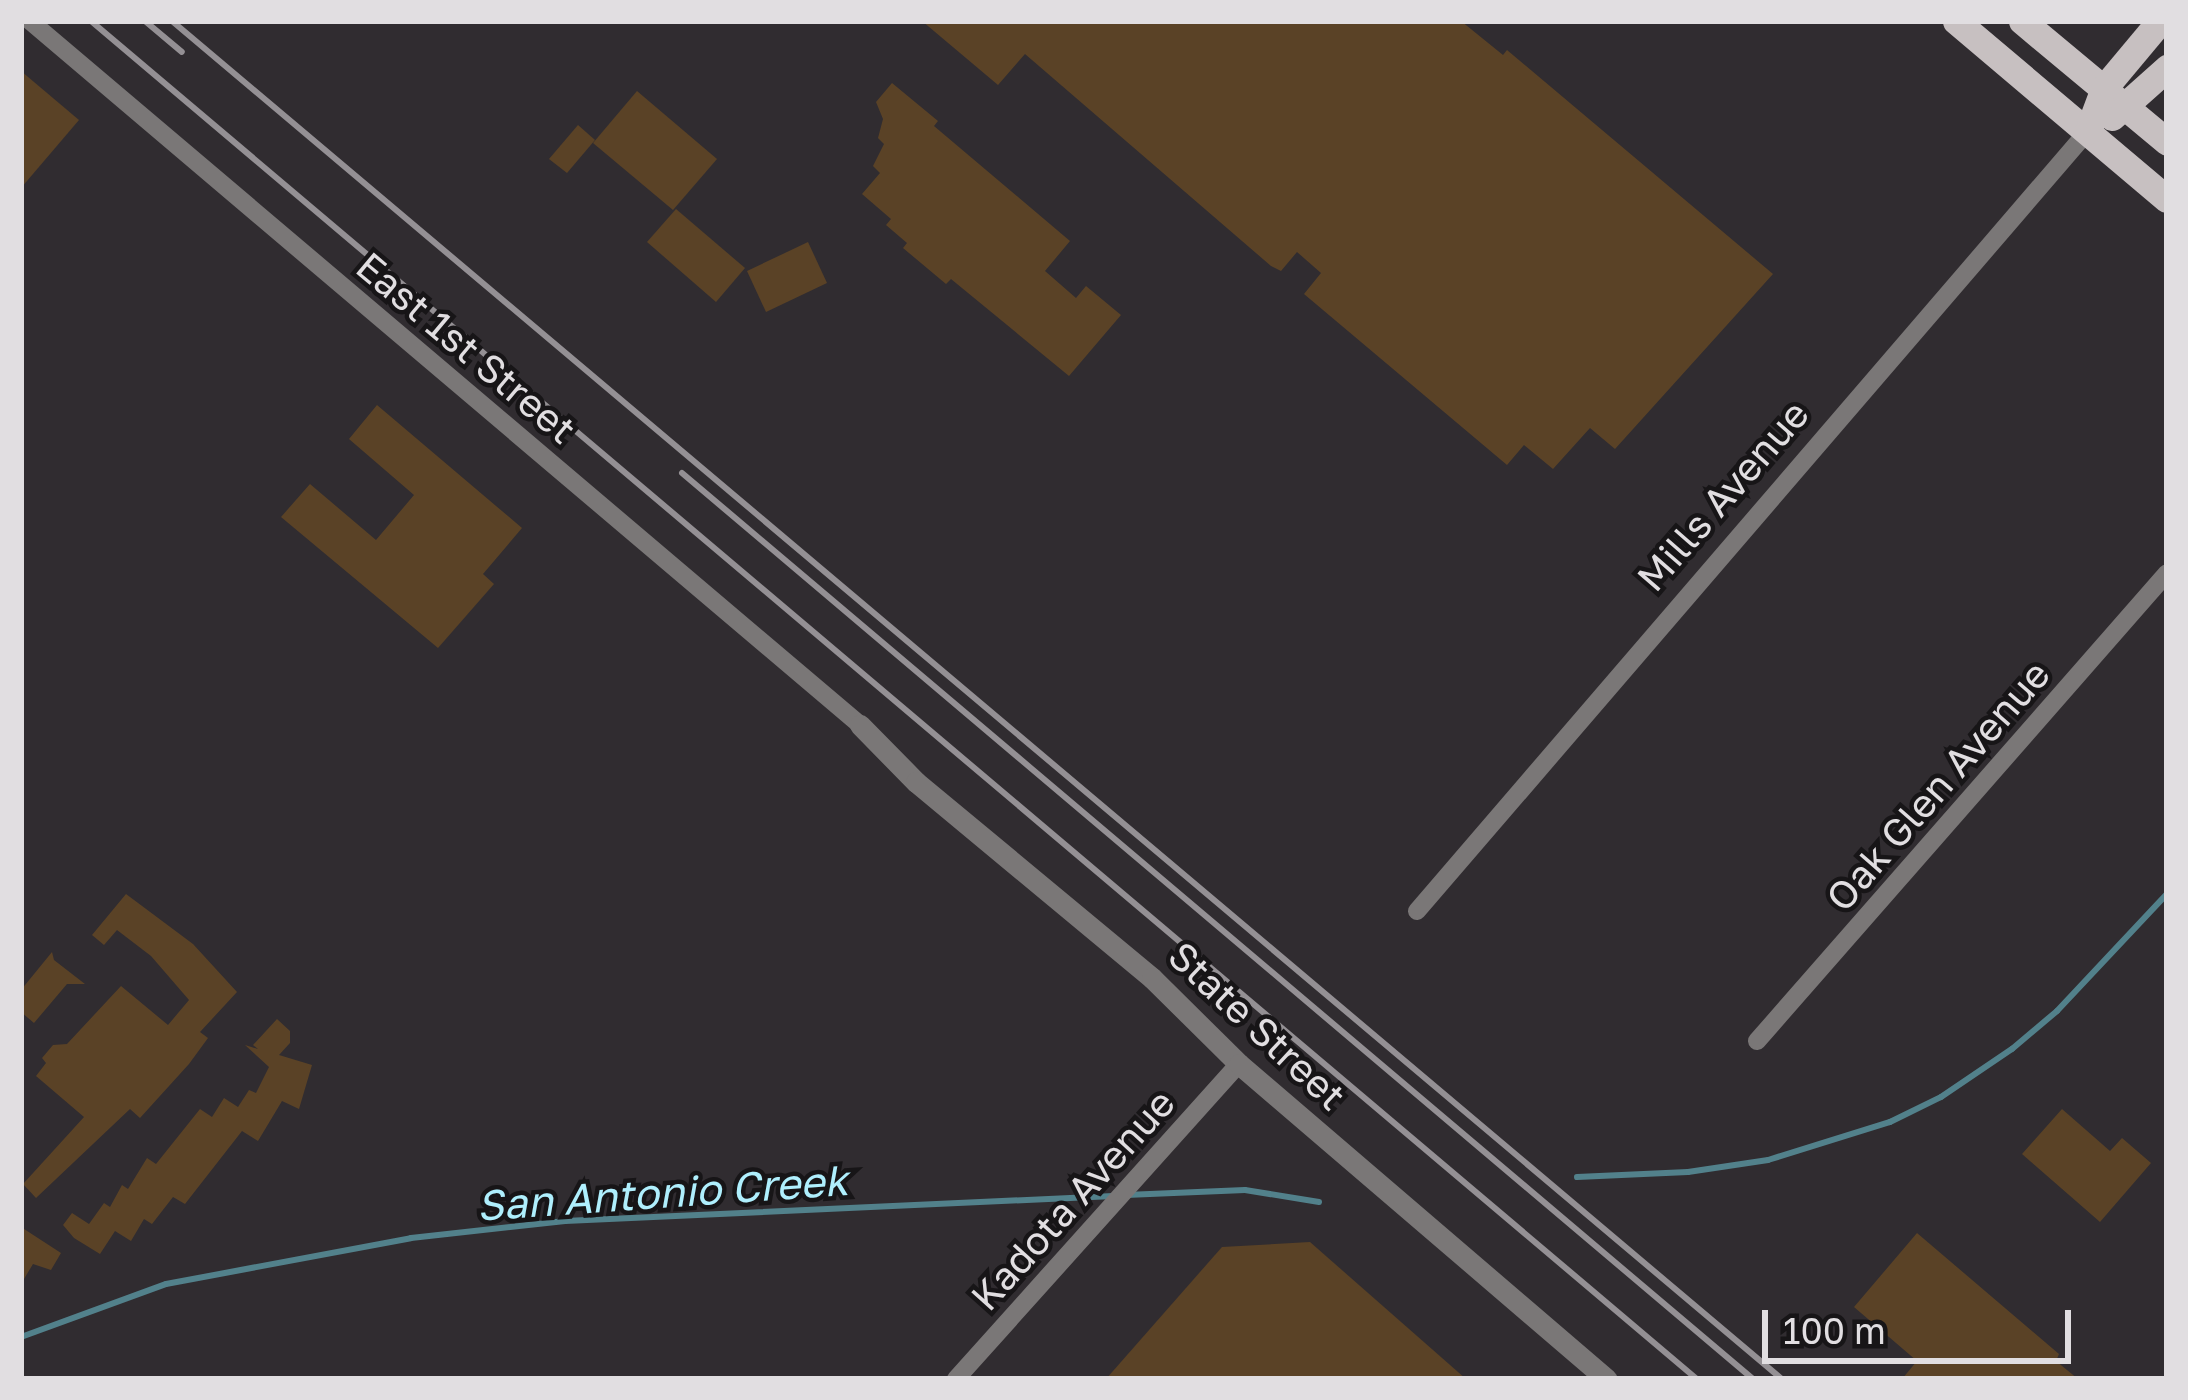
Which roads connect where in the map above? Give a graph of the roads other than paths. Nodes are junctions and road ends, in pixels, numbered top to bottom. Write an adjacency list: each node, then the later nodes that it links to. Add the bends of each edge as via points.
1 (30, 21): 12 (street, East 1st Street)
2 (1956, 21): 8 (main road)
3 (2022, 21): 6 (main road)
4 (2160, 21): 6 (main road, Mills Avenue)
5 (2167, 68): 7 (main road, Mills Avenue)
6 (2104, 88): 7 (main road); 8 (main road, Mills Avenue)
7 (2128, 109): 8 (main road, Mills Avenue); 9 (main road)
8 (2088, 131): 10 (main road); 13 (street, Mills Avenue)
9 (2167, 142)
10 (2167, 199)
11 (2167, 573): 14 (street, Oak Glen Avenue)
12 (860, 725): 15 (street, State Street, via 916,782 1152,978)
13 (1417, 911)
14 (1757, 1041)
15 (1239, 1064): 16 (street, Kadota Avenue); 17 (street, State Street)
16 (956, 1379)
17 (1606, 1379)

